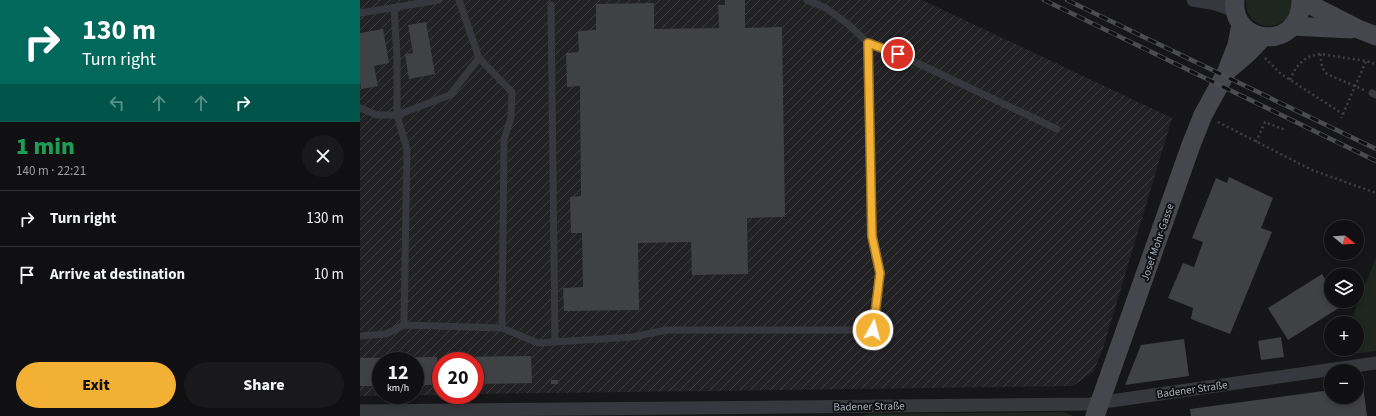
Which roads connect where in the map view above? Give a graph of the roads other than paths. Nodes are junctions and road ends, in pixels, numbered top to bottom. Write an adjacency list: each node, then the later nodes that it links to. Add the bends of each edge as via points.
1 (439, 0): 7 (lane)
2 (459, 0): 15 (lane)
3 (807, 0): 14 (lane, via 826,8)
4 (1193, 0): 9 (street, via 1216,4)
5 (1301, 0): 10 (street, via 1298,19); 11 (street)
6 (552, 5): 23 (lane)
7 (394, 8): 8 (lane); 18 (lane)
8 (360, 12)
9 (1237, 12): 13 (street, via 1247,30); 16 (street, Josef Mohr-Gasse, via 1238,44)
10 (1292, 26): 11 (street); 13 (street, via 1279,35)
11 (1358, 29): 12 (street)
12 (1376, 36)
13 (1262, 37): 16 (street, Josef Mohr-Gasse)
14 (868, 43): 19 (lane, via 898,54); 23 (lane, via 872,236 880,273 873,330 666,330 633,337)
15 (479, 58): 18 (lane, via 450,94); 21 (lane, via 512,92 511,118 504,139)
16 (1227, 71): 25 (street, Josef Mohr-Gasse, via 1203,114 1188,152)
17 (360, 108): 18 (lane, via 377,114)
18 (397, 115): 20 (lane, via 407,149)
19 (1057, 129)
20 (404, 325): 21 (lane); 22 (lane, via 386,334)
21 (502, 328): 23 (lane, via 538,343)
22 (360, 336)
23 (555, 342)
24 (1376, 363): 25 (street, Badener Straße)
25 (1098, 409): 27 (street, Badener Straße, via 1090,404)
26 (360, 411): 27 (street, Badener Straße)
27 (844, 411)

